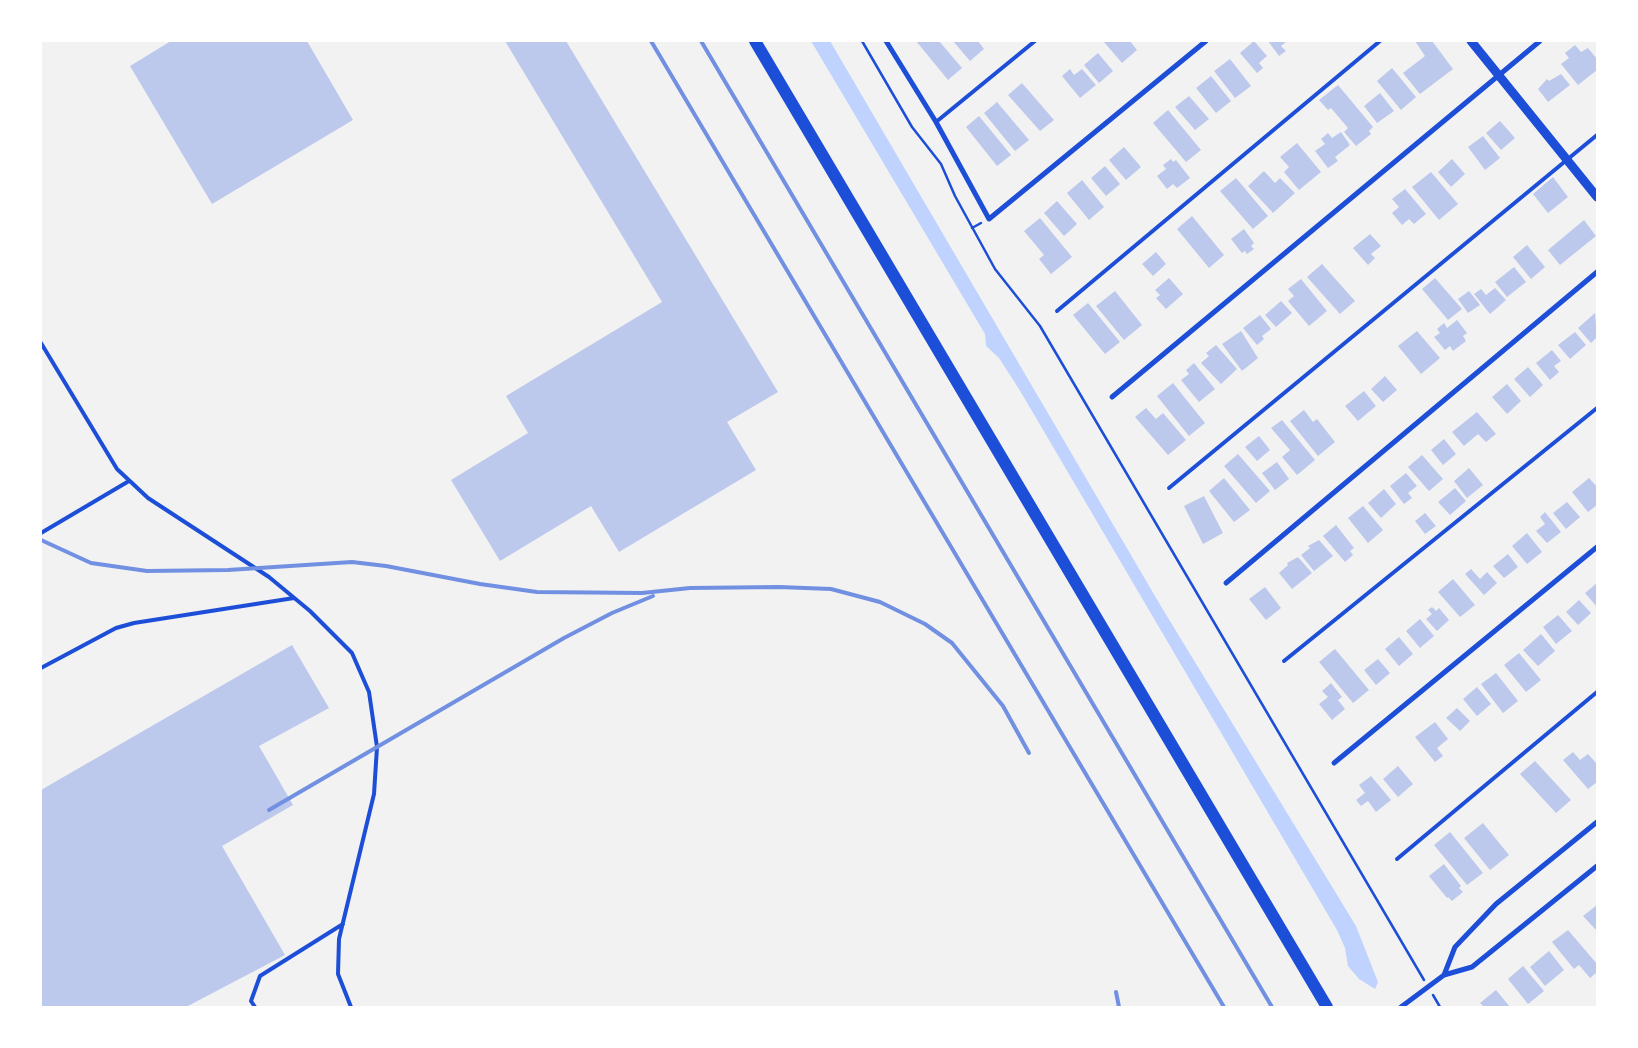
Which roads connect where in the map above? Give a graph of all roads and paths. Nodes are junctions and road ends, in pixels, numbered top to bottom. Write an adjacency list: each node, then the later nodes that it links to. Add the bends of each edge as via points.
1 (755, 41): 37 (main road)
2 (862, 41): 34 (path, via 912,127 941,164 995,269 1040,326)
3 (886, 41): 10 (street)
4 (1035, 41): 10 (lane)
5 (1206, 41): 10 (street, via 989,219)
6 (1380, 41): 15 (lane)
7 (1471, 41): 9 (street)
8 (1540, 41): 9 (street)
9 (1498, 76): 12 (street); 17 (street)
10 (936, 122)
11 (1597, 135): 12 (lane)
12 (1566, 160): 13 (street); 20 (lane)
13 (1597, 197)
14 (1597, 272): 23 (street)
15 (1057, 311)
16 (41, 343): 19 (lane, via 117,469)
17 (1112, 397)
18 (1597, 408): 25 (lane)
19 (129, 481): 21 (lane); 24 (lane, via 148,498 269,577)
20 (1169, 488)
21 (41, 533)
22 (1597, 547): 28 (street)
23 (1226, 583)
24 (294, 598): 26 (lane, via 116,628); 32 (lane, via 352,653 369,692 377,747 374,794)
25 (1284, 661)
26 (41, 668)
27 (1597, 692): 30 (lane)
28 (1334, 763)
29 (1597, 822): 33 (street, via 1496,904 1455,947)
30 (1397, 859)
31 (1597, 866): 33 (street, via 1472,967)
32 (343, 924): 35 (lane, via 260,976 251,1001); 36 (lane, via 338,974)
33 (1444, 975): 34 (street)
34 (1428, 986): 38 (street); 39 (path)
35 (255, 1007)
36 (351, 1007)
37 (1327, 1007)
38 (1401, 1007)
39 (1440, 1007)

